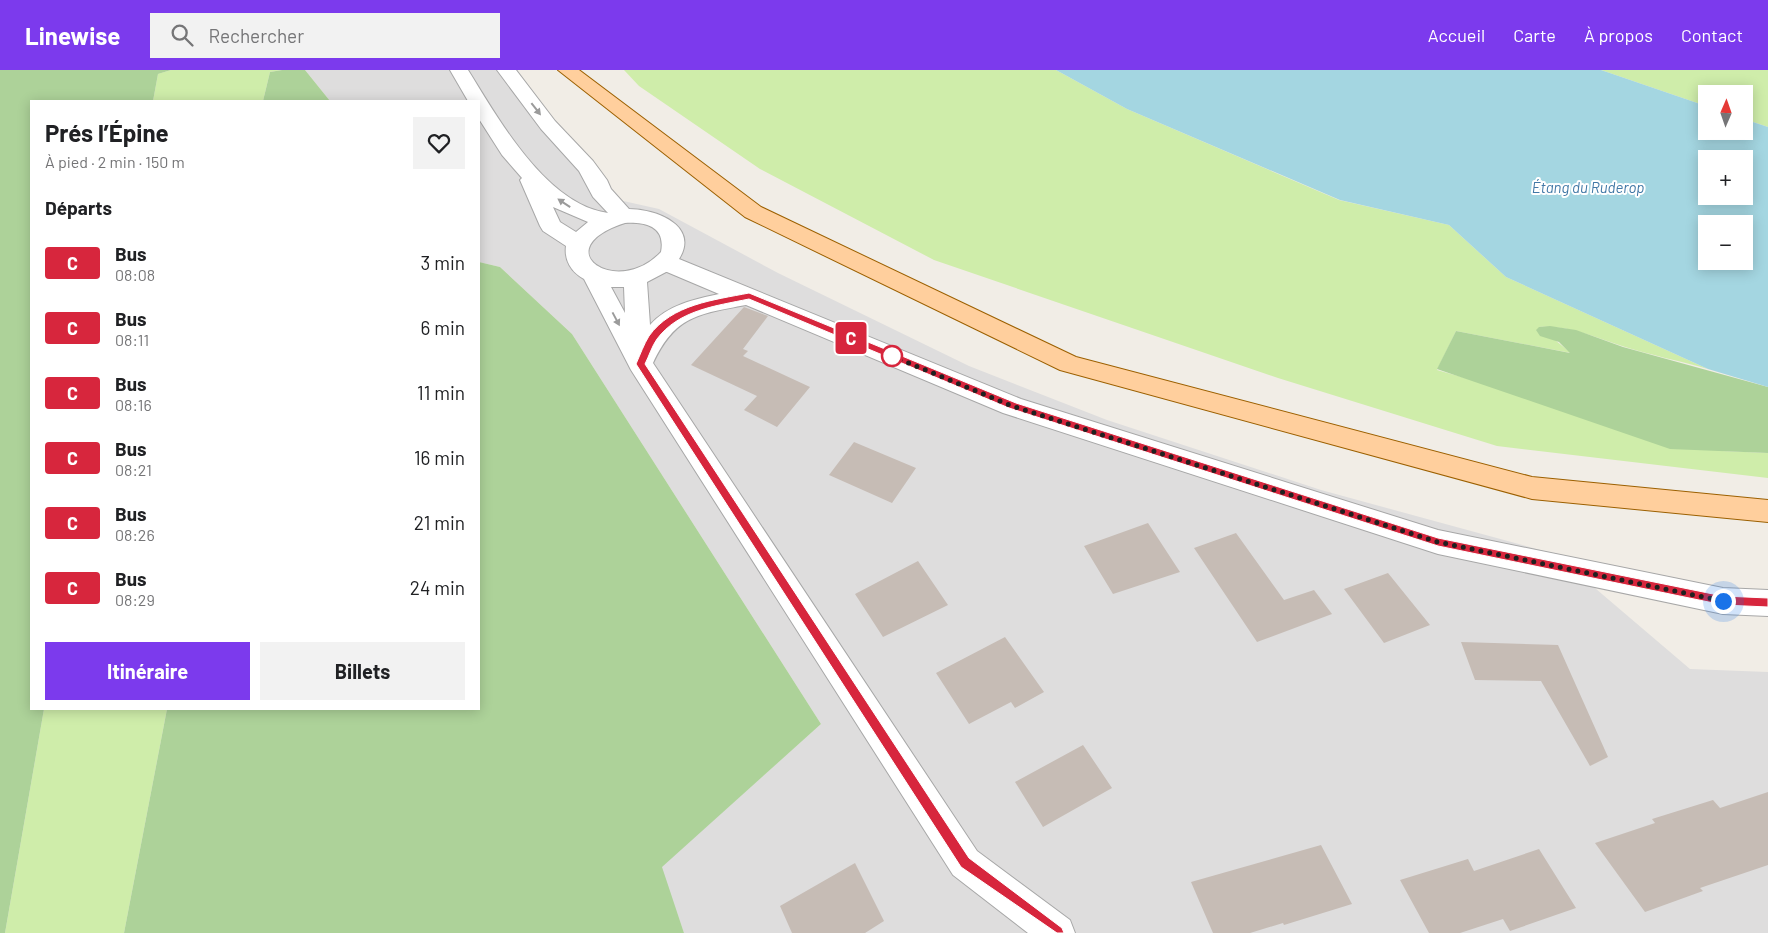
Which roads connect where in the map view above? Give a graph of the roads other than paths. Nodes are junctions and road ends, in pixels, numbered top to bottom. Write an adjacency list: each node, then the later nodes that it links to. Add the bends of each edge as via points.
1 (459, 70): 4 (street)
2 (506, 70): 7 (street, one-way to 7, via 548,125 586,166)
3 (567, 70): 14 (main road, via 753,212 1069,364 1532,488)
4 (477, 100)
5 (480, 105): 6 (street, via 503,144)
6 (528, 174): 7 (street, one-way to 6, via 567,206); 8 (street, via 551,226)
7 (615, 218): 8 (street, via 584,234); 9 (street, via 652,219 663,224 674,242)
8 (578, 243): 10 (street, via 578,262)
9 (665, 262): 11 (street); 12 (street)
10 (594, 276): 11 (street, via 620,280); 13 (street, one-way to 13)
11 (635, 278): 13 (street)
12 (749, 296): 13 (street, via 701,305 669,320 652,338); 15 (street, via 1012,406 1438,542 1723,601)
13 (640, 364): 16 (street, via 965,863)
14 (1768, 511)
15 (1768, 603)
16 (1058, 933)

